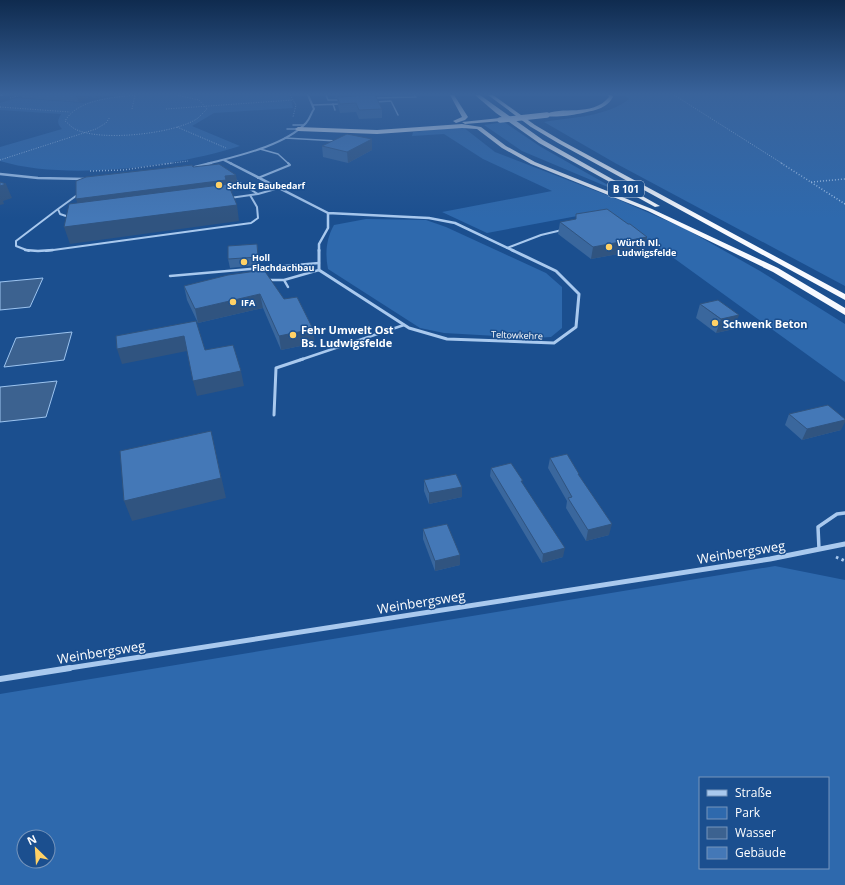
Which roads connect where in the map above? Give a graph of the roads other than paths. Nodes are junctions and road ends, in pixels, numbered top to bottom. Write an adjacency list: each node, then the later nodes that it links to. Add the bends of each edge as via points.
1 (287, 136): 5 (street)
2 (490, 136): 26 (highway, via 533,163 650,210)
3 (534, 136): 26 (highway, B 101, via 560,153)
4 (551, 136): 31 (highway, B 101)
5 (285, 138): 6 (lane); 7 (street)
6 (339, 141)
7 (260, 149): 8 (street); 12 (lane, via 278,154 290,165)
8 (224, 160): 9 (street); 12 (street, Teltowkehre)
9 (190, 168)
10 (0, 174): 13 (street)
11 (232, 178): 16 (lane)
12 (258, 178): 14 (street, Teltowkehre)
13 (87, 179)
14 (279, 188): 16 (lane); 20 (street, Teltowkehre)
15 (82, 192): 19 (lane)
16 (258, 194): 17 (lane)
17 (250, 195): 18 (lane); 19 (lane, via 257,207 258,218 251,224 46,251 32,252 16,246 16,241 23,234)
18 (226, 198)
19 (58, 209): 21 (lane, via 60,214)
20 (328, 213): 23 (street, Teltowkehre, via 429,218 455,223); 24 (street, via 328,228 319,244)
21 (71, 218)
22 (566, 229): 23 (lane)
23 (507, 248): 33 (street, Teltowkehre, via 556,272 579,294 576,327 554,343 447,339)
24 (319, 263): 25 (street); 27 (lane)
25 (319, 270): 28 (lane); 33 (street, Teltowkehre)
26 (780, 273): 32 (highway, B 101)
27 (170, 276)
28 (284, 280): 29 (lane); 30 (lane)
29 (261, 281)
30 (288, 287)
31 (845, 298)
32 (845, 312)
33 (404, 325): 34 (lane, via 276,368)
34 (274, 415)
35 (845, 513): 37 (lane, via 837,514 818,527)
36 (845, 544): 37 (street, Weinbergsweg)
37 (820, 549): 38 (street, Weinbergsweg, via 770,559)
38 (0, 679)

